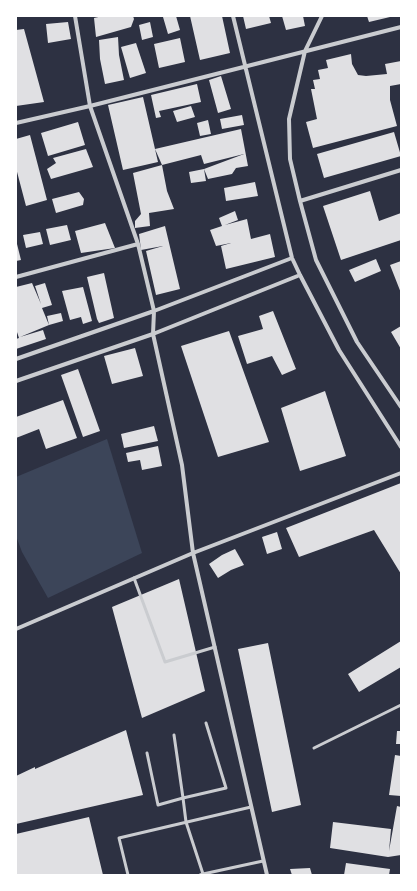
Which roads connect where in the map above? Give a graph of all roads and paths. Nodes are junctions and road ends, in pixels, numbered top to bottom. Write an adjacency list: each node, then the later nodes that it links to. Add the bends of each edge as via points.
1 (75, 16): 7 (street)
2 (233, 16): 6 (street)
3 (322, 16): 5 (street)
4 (401, 27): 5 (street)
5 (305, 51): 6 (street); 10 (street, via 289,119 290,159)
6 (246, 66): 7 (street); 12 (street)
7 (90, 106): 8 (street); 11 (street)
8 (16, 124)
9 (401, 170): 10 (street)
10 (300, 201): 19 (street, via 316,260 357,342)
11 (138, 244): 14 (street); 15 (street)
12 (292, 258): 13 (street); 15 (street)
13 (300, 275): 16 (street); 20 (street, via 339,350)
14 (16, 278)
15 (154, 311): 16 (street); 17 (street)
16 (153, 334): 18 (street); 22 (street, via 182,466)
17 (16, 359)
18 (16, 381)
19 (401, 407)
20 (401, 447)
21 (401, 473): 22 (street)
22 (193, 553): 23 (street); 25 (street)
23 (134, 578): 24 (street); 25 (lane, via 166,662)
24 (16, 629)
25 (215, 647): 32 (street)
26 (401, 705): 29 (lane)
27 (206, 723): 31 (lane, via 226,788)
28 (174, 735): 31 (lane)
29 (314, 748)
30 (147, 753): 31 (lane, via 158,805)
31 (183, 798): 33 (lane)
32 (251, 807): 33 (lane); 34 (street)
33 (186, 822): 35 (lane, via 119,838); 36 (lane)
34 (263, 861): 36 (lane); 37 (street)
35 (128, 875)
36 (202, 875)
37 (266, 875)

